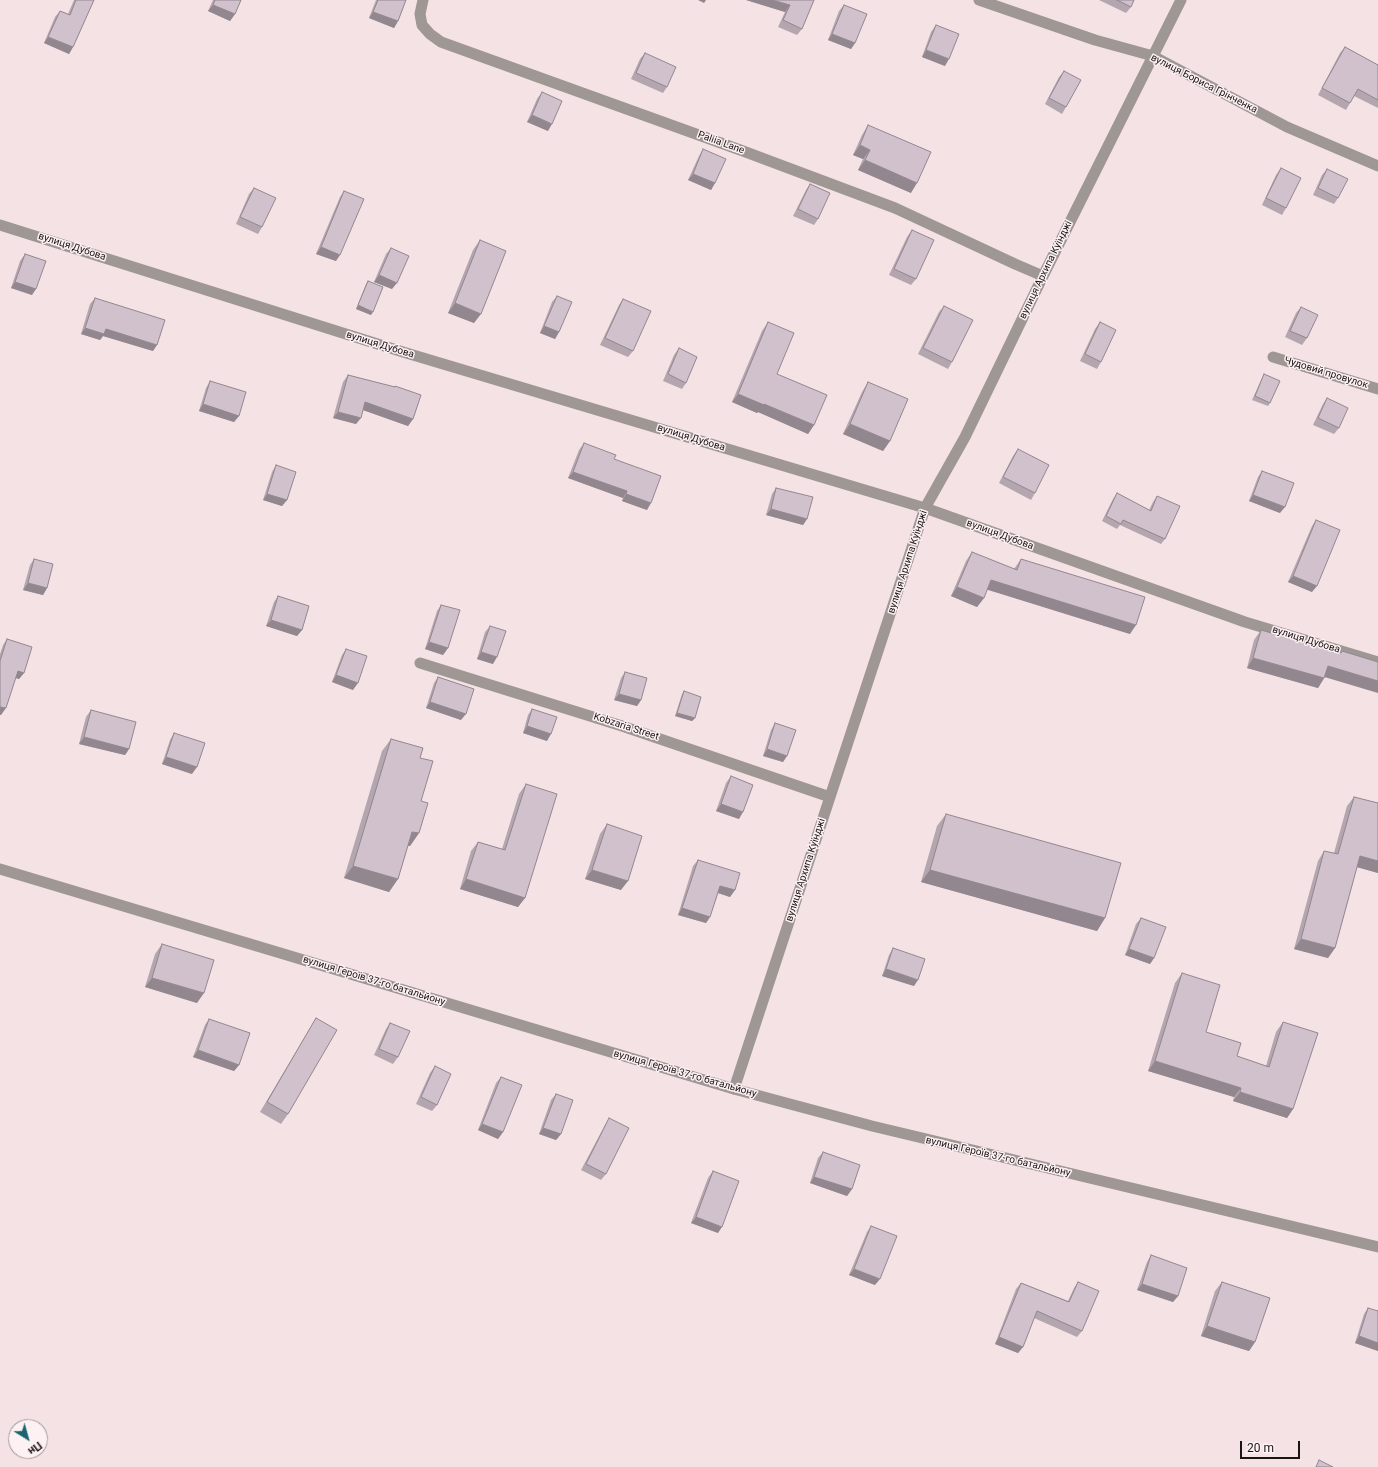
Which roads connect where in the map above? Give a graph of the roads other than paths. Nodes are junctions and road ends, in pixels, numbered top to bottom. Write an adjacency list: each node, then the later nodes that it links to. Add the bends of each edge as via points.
1 (423, 0): 7 (street, Paliia Lane, via 420,14 422,25 441,42 743,150 895,208)
2 (979, 0): 4 (street, вулиця Бориса Грінченка, via 1095,40)
3 (1181, 0): 4 (street, вулиця Архипа Куїнджі)
4 (1153, 56): 5 (street, вулиця Бориса Грінченка, via 1287,127); 7 (street, вулиця Архипа Куїнджі)
5 (1378, 166)
6 (0, 224): 10 (street, вулиця Дубова, via 403,352)
7 (1043, 276): 10 (street, вулиця Архипа Куїнджі, via 965,436)
8 (1273, 357): 9 (street, Чудовий провулок)
9 (1378, 390)
10 (925, 508): 11 (street, вулиця Дубова, via 1245,622); 13 (street, вулиця Архипа Куїнджі)
11 (1378, 662)
12 (420, 663): 13 (street, Kobzaria Street, via 622,726)
13 (830, 797): 15 (street, вулиця Архипа Куїнджі)
14 (0, 869): 15 (street, вулиця Героїв 37-го батальйону)
15 (734, 1089): 16 (street, вулиця Героїв 37-го батальйону, via 872,1126)
16 (1378, 1247)

